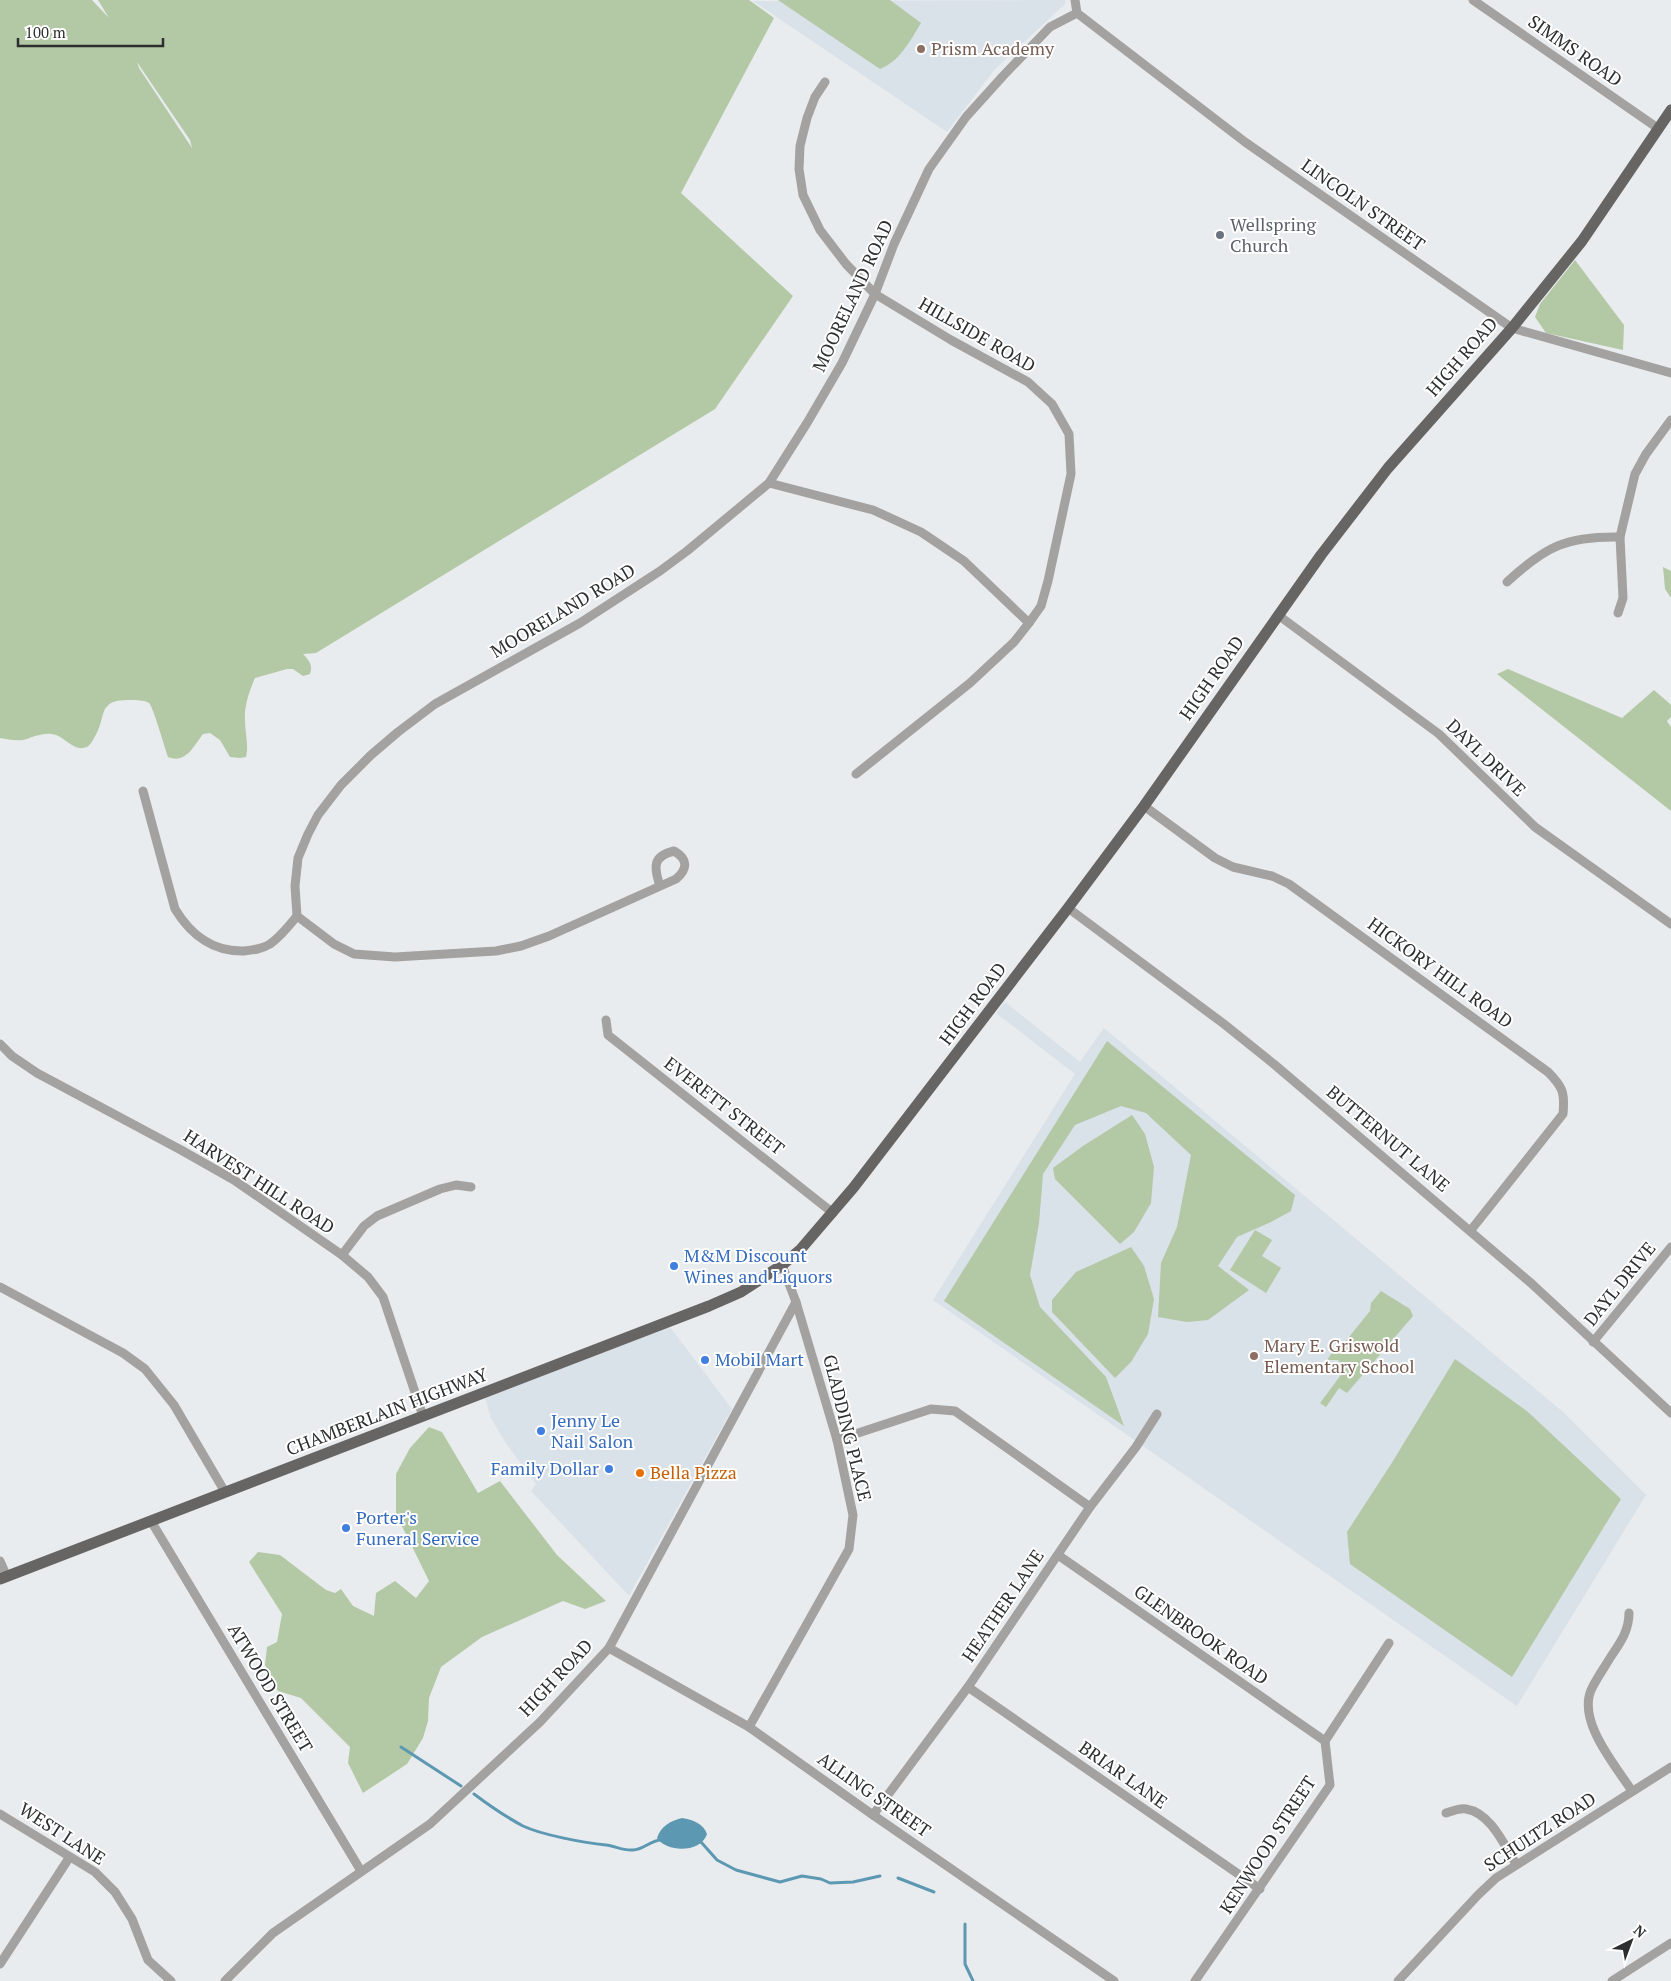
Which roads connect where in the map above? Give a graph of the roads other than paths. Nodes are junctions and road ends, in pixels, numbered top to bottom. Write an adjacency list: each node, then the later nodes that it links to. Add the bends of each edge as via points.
1 (1075, 0): 3 (street)
2 (1474, 0): 6 (street, SIMMS ROAD)
3 (1077, 13): 7 (street, MOORELAND ROAD, via 1050,28 966,117 929,169); 8 (street, LINCOLN STREET, via 1245,142)
4 (825, 82): 7 (street, HILLSIDE ROAD, via 814,97 800,146 803,194 820,230)
5 (1671, 110): 6 (main road, HIGH ROAD)
6 (1658, 129): 8 (main road, HIGH ROAD, via 1582,241)
7 (875, 294): 11 (street, MOORELAND ROAD, via 842,363); 16 (street, HILLSIDE ROAD, via 1028,382 1052,404 1069,434 1072,474 1041,606)
8 (1512, 328): 9 (street, LINCOLN STREET); 15 (main road, HIGH ROAD, via 1388,468)
9 (1671, 373)
10 (1671, 420): 12 (street, via 1635,474)
11 (769, 483): 16 (street, via 874,510 921,532 964,561); 22 (street, MOORELAND ROAD, via 660,571 580,622 435,704 371,756 342,785 318,815 308,834 298,858 295,886)
12 (1620, 537): 13 (street, via 1577,539 1556,546 1536,557); 14 (street, via 1623,591)
13 (1507, 582)
14 (1618, 613)
15 (1278, 615): 19 (main road, HIGH ROAD); 23 (street, DAYL DRIVE, via 1438,734 1535,827)
16 (1029, 623): 17 (street, HILLSIDE ROAD, via 1014,642 970,683)
17 (856, 774)
18 (143, 791): 22 (street, via 175,909 196,936 226,950 259,949 279,936)
19 (1144, 806): 21 (main road, HIGH ROAD); 28 (street, HICKORY HILL ROAD, via 1215,858 1233,867 1272,876 1289,884 1548,1072 1560,1084 1565,1097 1563,1114)
20 (660, 886): 22 (street, via 549,936 496,951 395,957 354,954 334,944)
21 (1068, 908): 27 (main road, HIGH ROAD); 28 (street, BUTTERNUT LANE, via 1232,1030)
22 (297, 916)
23 (1671, 924)
24 (606, 1020): 27 (street, EVERETT STREET, via 608,1035)
25 (0, 1044): 30 (street, HARVEST HILL ROAD, via 37,1073 234,1180)
26 (471, 1188): 30 (street, via 456,1185 440,1189 377,1216 364,1226)
27 (833, 1213): 31 (main road, HIGH ROAD)
28 (1471, 1230): 34 (street, BUTTERNUT LANE)
29 (1671, 1247): 34 (street, DAYL DRIVE)
30 (342, 1255): 37 (street, HARVEST HILL ROAD, via 368,1277 383,1297)
31 (782, 1265): 33 (street, GLADDING PLACE); 37 (main road, CHAMBERLAIN HIGHWAY, via 741,1292 709,1306)
32 (0, 1287): 39 (street, via 123,1353 145,1369 174,1405)
33 (796, 1302): 38 (street, GLADDING PLACE); 47 (street, HIGH ROAD)
34 (1593, 1342): 35 (street, BUTTERNUT LANE)
35 (1671, 1413)
36 (1157, 1414): 40 (street, HEATHER LANE)
37 (423, 1416): 39 (main road, CHAMBERLAIN HIGHWAY)
38 (837, 1440): 40 (street, via 931,1408 955,1411); 49 (street, GLADDING PLACE, via 853,1516 849,1549)
39 (225, 1492): 41 (main road, CHAMBERLAIN HIGHWAY)
40 (1090, 1507): 42 (street, HEATHER LANE)
41 (151, 1521): 44 (main road, CHAMBERLAIN HIGHWAY); 58 (street, ATWOOD STREET)
42 (1058, 1555): 48 (street, HEATHER LANE); 50 (street, GLENBROOK ROAD)
43 (0, 1561): 44 (street)
44 (3, 1578)
45 (1629, 1613): 52 (street, via 1625,1636 1591,1689 1588,1702 1589,1718 1597,1737)
46 (1389, 1643): 50 (street)
47 (609, 1648): 49 (street, ALLING STREET); 58 (street, HIGH ROAD, via 540,1722 430,1824)
48 (968, 1687): 55 (street, HEATHER LANE); 59 (street, BRIAR LANE)
49 (749, 1727): 55 (street, ALLING STREET)
50 (1325, 1741): 59 (street, KENWOOD STREET, via 1330,1785)
51 (1671, 1767): 52 (street, SCHULTZ ROAD)
52 (1632, 1791): 57 (street, SCHULTZ ROAD)
53 (1446, 1812): 57 (street, via 1464,1808 1478,1813 1493,1828)
54 (0, 1814): 56 (street, WEST LANE)
55 (873, 1815): 64 (street, ALLING STREET)
56 (69, 1858): 61 (street); 62 (street, WEST LANE, via 95,1872 116,1892 132,1919 148,1960)
57 (1516, 1864): 66 (street, SCHULTZ ROAD, via 1478,1895)
58 (361, 1871): 63 (street, HIGH ROAD, via 273,1933)
59 (1260, 1889): 65 (street, KENWOOD STREET)
60 (1671, 1943): 67 (street)
61 (0, 1964)
62 (171, 1981)
63 (225, 1981)
64 (1114, 1981)
65 (1195, 1981)
66 (1398, 1981)
67 (1612, 1981)

